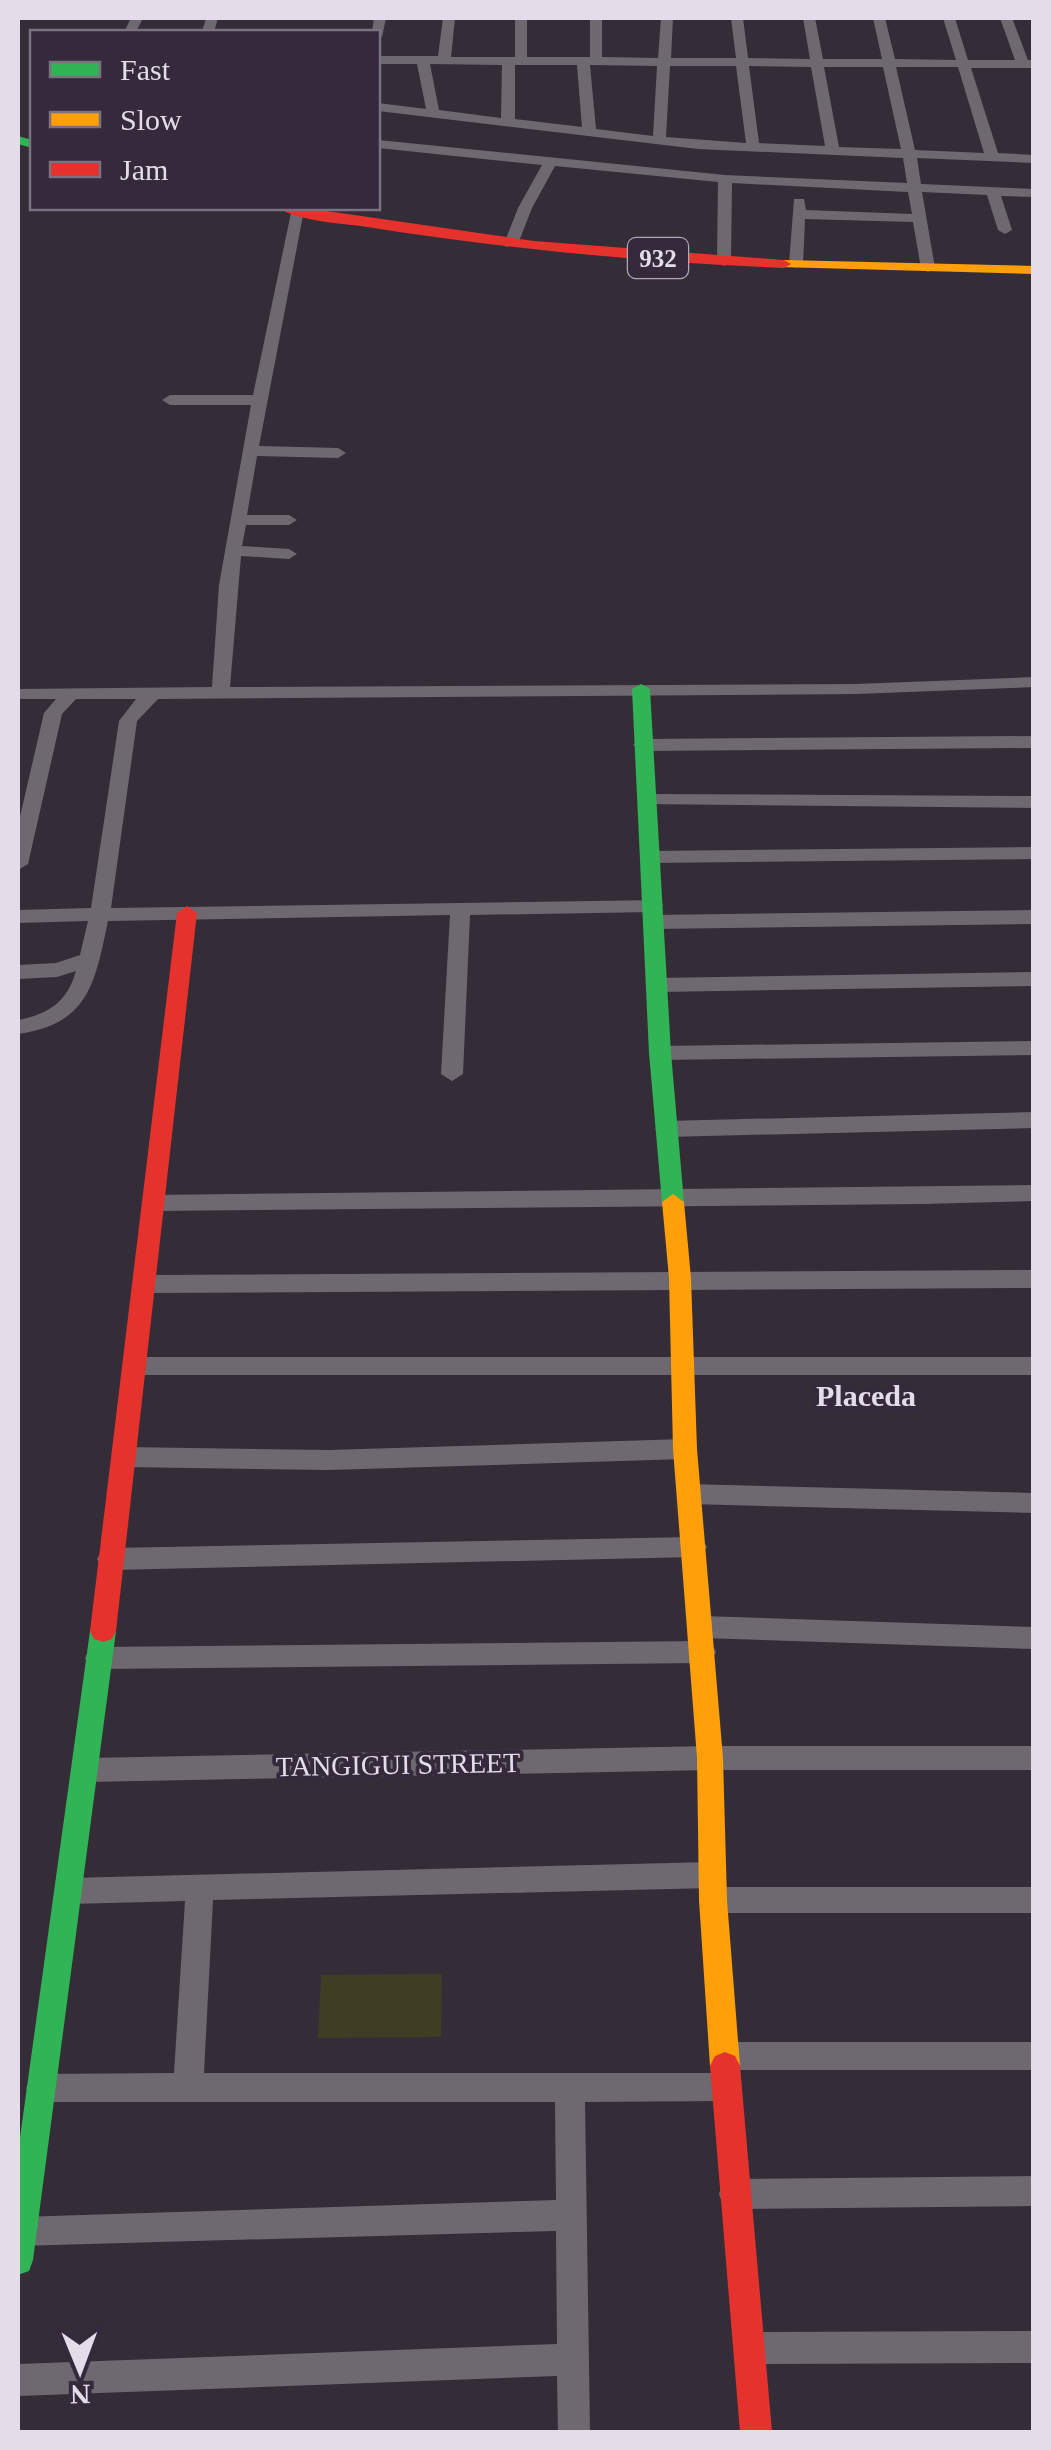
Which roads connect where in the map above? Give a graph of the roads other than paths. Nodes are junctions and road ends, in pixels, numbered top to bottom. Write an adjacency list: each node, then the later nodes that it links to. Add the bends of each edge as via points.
1 (449, 18): 12 (street)
2 (520, 18): 17 (street)
3 (596, 18): 18 (street)
4 (667, 18): 14 (street)
5 (736, 18): 15 (street)
6 (810, 18): 16 (street)
7 (878, 18): 13 (street)
8 (949, 18): 19 (street)
9 (1006, 18): 20 (street)
10 (380, 60): 11 (street)
11 (424, 60): 12 (street); 22 (street)
12 (444, 60): 17 (street)
13 (886, 60): 16 (street); 19 (street); 30 (street)
14 (666, 61): 15 (street); 18 (street); 25 (street)
15 (740, 61): 16 (street); 27 (street)
16 (816, 61): 29 (street)
17 (515, 62): 18 (street); 23 (street)
18 (590, 62): 24 (street)
19 (963, 62): 20 (street); 31 (street)
20 (1028, 64)
21 (380, 107): 22 (street)
22 (433, 114): 23 (street)
23 (508, 122): 24 (street)
24 (589, 131): 25 (street)
25 (659, 140): 26 (street)
26 (677, 142): 27 (street); 34 (street)
27 (753, 147): 29 (street)
28 (380, 148): 33 (street)
29 (833, 150): 30 (street)
30 (910, 153): 31 (street); 37 (street)
31 (992, 156): 32 (street)
32 (1034, 159)
33 (550, 163): 34 (street); 45 (street)
34 (664, 174): 35 (street)
35 (725, 180): 36 (street); 46 (street)
36 (799, 184): 37 (street); 42 (street)
37 (914, 189): 38 (street); 43 (street)
38 (993, 192): 39 (street); 44 (street)
39 (1034, 194)
40 (292, 210): 51 (street)
41 (298, 210): 45 (street, 932)
42 (798, 214): 43 (street); 47 (street)
43 (918, 218): 48 (street)
44 (1005, 230)
45 (511, 244): 46 (street, 932)
46 (724, 262): 47 (street, 932)
47 (796, 264): 48 (street, 932)
48 (928, 268): 49 (street, 932)
49 (1034, 270)
50 (170, 400): 51 (street)
51 (262, 400): 52 (street)
52 (250, 451): 53 (street); 54 (street)
53 (338, 452)
54 (240, 520): 55 (street); 56 (street)
55 (289, 520)
56 (235, 551): 57 (street); 61 (street)
57 (289, 554)
58 (1034, 682): 59 (street)
59 (641, 689): 61 (street); 65 (street)
60 (154, 693): 61 (street); 63 (street); 74 (street, via 128,721)
61 (222, 693)
62 (18, 694): 63 (street)
63 (70, 694): 70 (street, via 53,714)
64 (1034, 742): 65 (street)
65 (642, 745): 66 (street)
66 (649, 800): 67 (street); 69 (street)
67 (1034, 802)
68 (1034, 853): 69 (street)
69 (651, 857): 73 (street)
70 (18, 864)
71 (460, 908): 72 (street); 73 (street); 84 (street)
72 (188, 913): 74 (street); 89 (street)
73 (654, 913): 76 (street); 80 (street)
74 (97, 914): 75 (street); 77 (street)
75 (18, 916)
76 (1034, 917)
77 (88, 960): 78 (street); 81 (street, via 72,1004 56,1016)
78 (18, 972)
79 (1034, 979): 80 (street)
80 (658, 985): 83 (street)
81 (18, 1026)
82 (1034, 1048): 83 (street)
83 (660, 1053): 86 (street)
84 (452, 1074)
85 (1034, 1120): 86 (street)
86 (666, 1129): 88 (street)
87 (1034, 1193): 88 (street)
88 (673, 1202): 89 (street); 90 (street)
89 (152, 1203): 92 (street)
90 (680, 1278): 91 (street); 92 (street); 95 (street)
91 (1034, 1279)
92 (145, 1284): 93 (street)
93 (136, 1366): 95 (street); 97 (street)
94 (1034, 1366): 95 (street)
95 (682, 1368): 96 (street)
96 (685, 1449): 97 (street, via 329,1460); 98 (street)
97 (125, 1457): 101 (street)
98 (689, 1494): 99 (street); 100 (street)
99 (1034, 1502)
100 (694, 1547): 101 (street); 103 (street)
101 (110, 1559): 104 (street)
102 (1034, 1638): 103 (street)
103 (702, 1640): 104 (street); 105 (street)
104 (98, 1658): 107 (street)
105 (710, 1758): 106 (street, TANGIGUI STREET); 107 (street, TANGIGUI STREET); 108 (street)
106 (1034, 1758)
107 (88, 1770): 110 (street)
108 (712, 1888): 109 (street); 111 (street); 112 (street)
109 (200, 1889): 110 (street); 117 (street)
110 (70, 1891): 116 (street)
111 (1034, 1900)
112 (725, 2056): 113 (street); 115 (street)
113 (1034, 2056)
114 (570, 2087): 115 (street); 117 (street); 120 (street)
115 (726, 2087): 119 (street)
116 (42, 2088): 117 (street); 121 (street)
117 (188, 2088)
118 (1034, 2191): 119 (street)
119 (734, 2194): 123 (street)
120 (572, 2215): 121 (street); 124 (street)
121 (19, 2246)
122 (1034, 2347): 123 (street)
123 (750, 2348): 127 (street)
124 (574, 2359): 125 (street); 126 (street)
125 (18, 2380)
126 (574, 2432)
127 (756, 2432)

